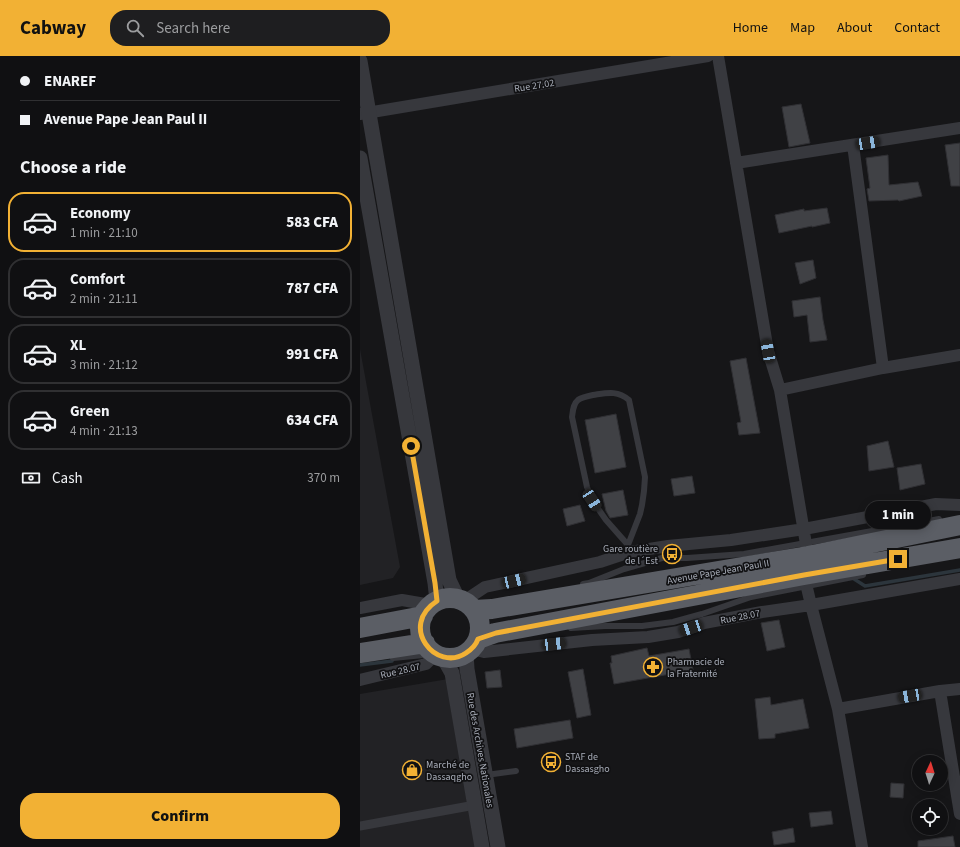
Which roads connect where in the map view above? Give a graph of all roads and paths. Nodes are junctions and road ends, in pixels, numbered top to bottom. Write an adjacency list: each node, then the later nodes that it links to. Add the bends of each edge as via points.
1 (708, 56): 4 (street, Rue 27.02)
2 (718, 56): 8 (street)
3 (360, 61): 4 (street)
4 (364, 113): 22 (street, via 449,580)
5 (960, 128): 6 (street)
6 (853, 145): 8 (street); 10 (street)
7 (360, 158): 25 (street, via 434,576)
8 (736, 163): 11 (street, via 768,351)
9 (960, 355): 10 (street)
10 (883, 368): 11 (street)
11 (780, 390): 14 (street)
12 (960, 505): 14 (street, via 936,504)
13 (953, 522): 18 (highway, Avenue Pape Jean Paul II)
14 (804, 529): 15 (street, via 731,540); 18 (street)
15 (629, 548): 15 (lane, via 640,514 645,477 629,400 610,392 584,397 575,404 572,417 587,487 599,512); 22 (street, via 600,562 485,587)
16 (953, 553): 17 (lane); 18 (highway, Avenue Pape Jean Paul II)
17 (960, 553)
18 (806, 565): 19 (lane); 21 (lane, via 744,554 662,558); 22 (highway, Avenue Pape Jean Paul II, via 492,609); 23 (street); 28 (lane, via 751,597 673,622 642,626); 30 (highway, Avenue Pape Jean Paul II, via 496,633)
19 (868, 574)
20 (960, 579): 23 (street, Rue 28.07)
21 (574, 586)
22 (468, 604): 25 (highway, Avenue Pape Jean Paul II, via 444,598); 30 (highway, via 480,622 479,635)
23 (810, 604): 30 (street, Rue 28.07, via 704,623 678,632 648,637 592,640 484,652); 37 (street)
24 (360, 608): 25 (street, via 402,600)
25 (429, 608): 26 (lane); 27 (highway, Avenue Pape Jean Paul II); 31 (highway, via 420,630 422,637)
26 (360, 622)
27 (360, 628)
28 (568, 628)
29 (499, 639): 30 (lane)
30 (473, 646): 31 (highway, Avenue Pape Jean Paul II, via 457,657); 39 (street, Rue des Archives Nationales, via 467,669)
31 (435, 651): 32 (highway, Avenue Pape Jean Paul II); 33 (lane); 34 (street, Rue 28.07, via 426,664); 40 (street, Rue des Archives Nationales, via 452,673)
32 (360, 653)
33 (384, 659)
34 (360, 680)
35 (960, 689): 36 (street)
36 (940, 691): 37 (street); 41 (street)
37 (838, 710): 45 (street)
38 (516, 771): 39 (lane)
39 (486, 775): 44 (street, Rue des Archives Nationales)
40 (475, 805): 42 (street); 43 (street, Rue des Archives Nationales)
41 (960, 814)
42 (360, 826)
43 (482, 847)
44 (498, 847)
45 (862, 847)

